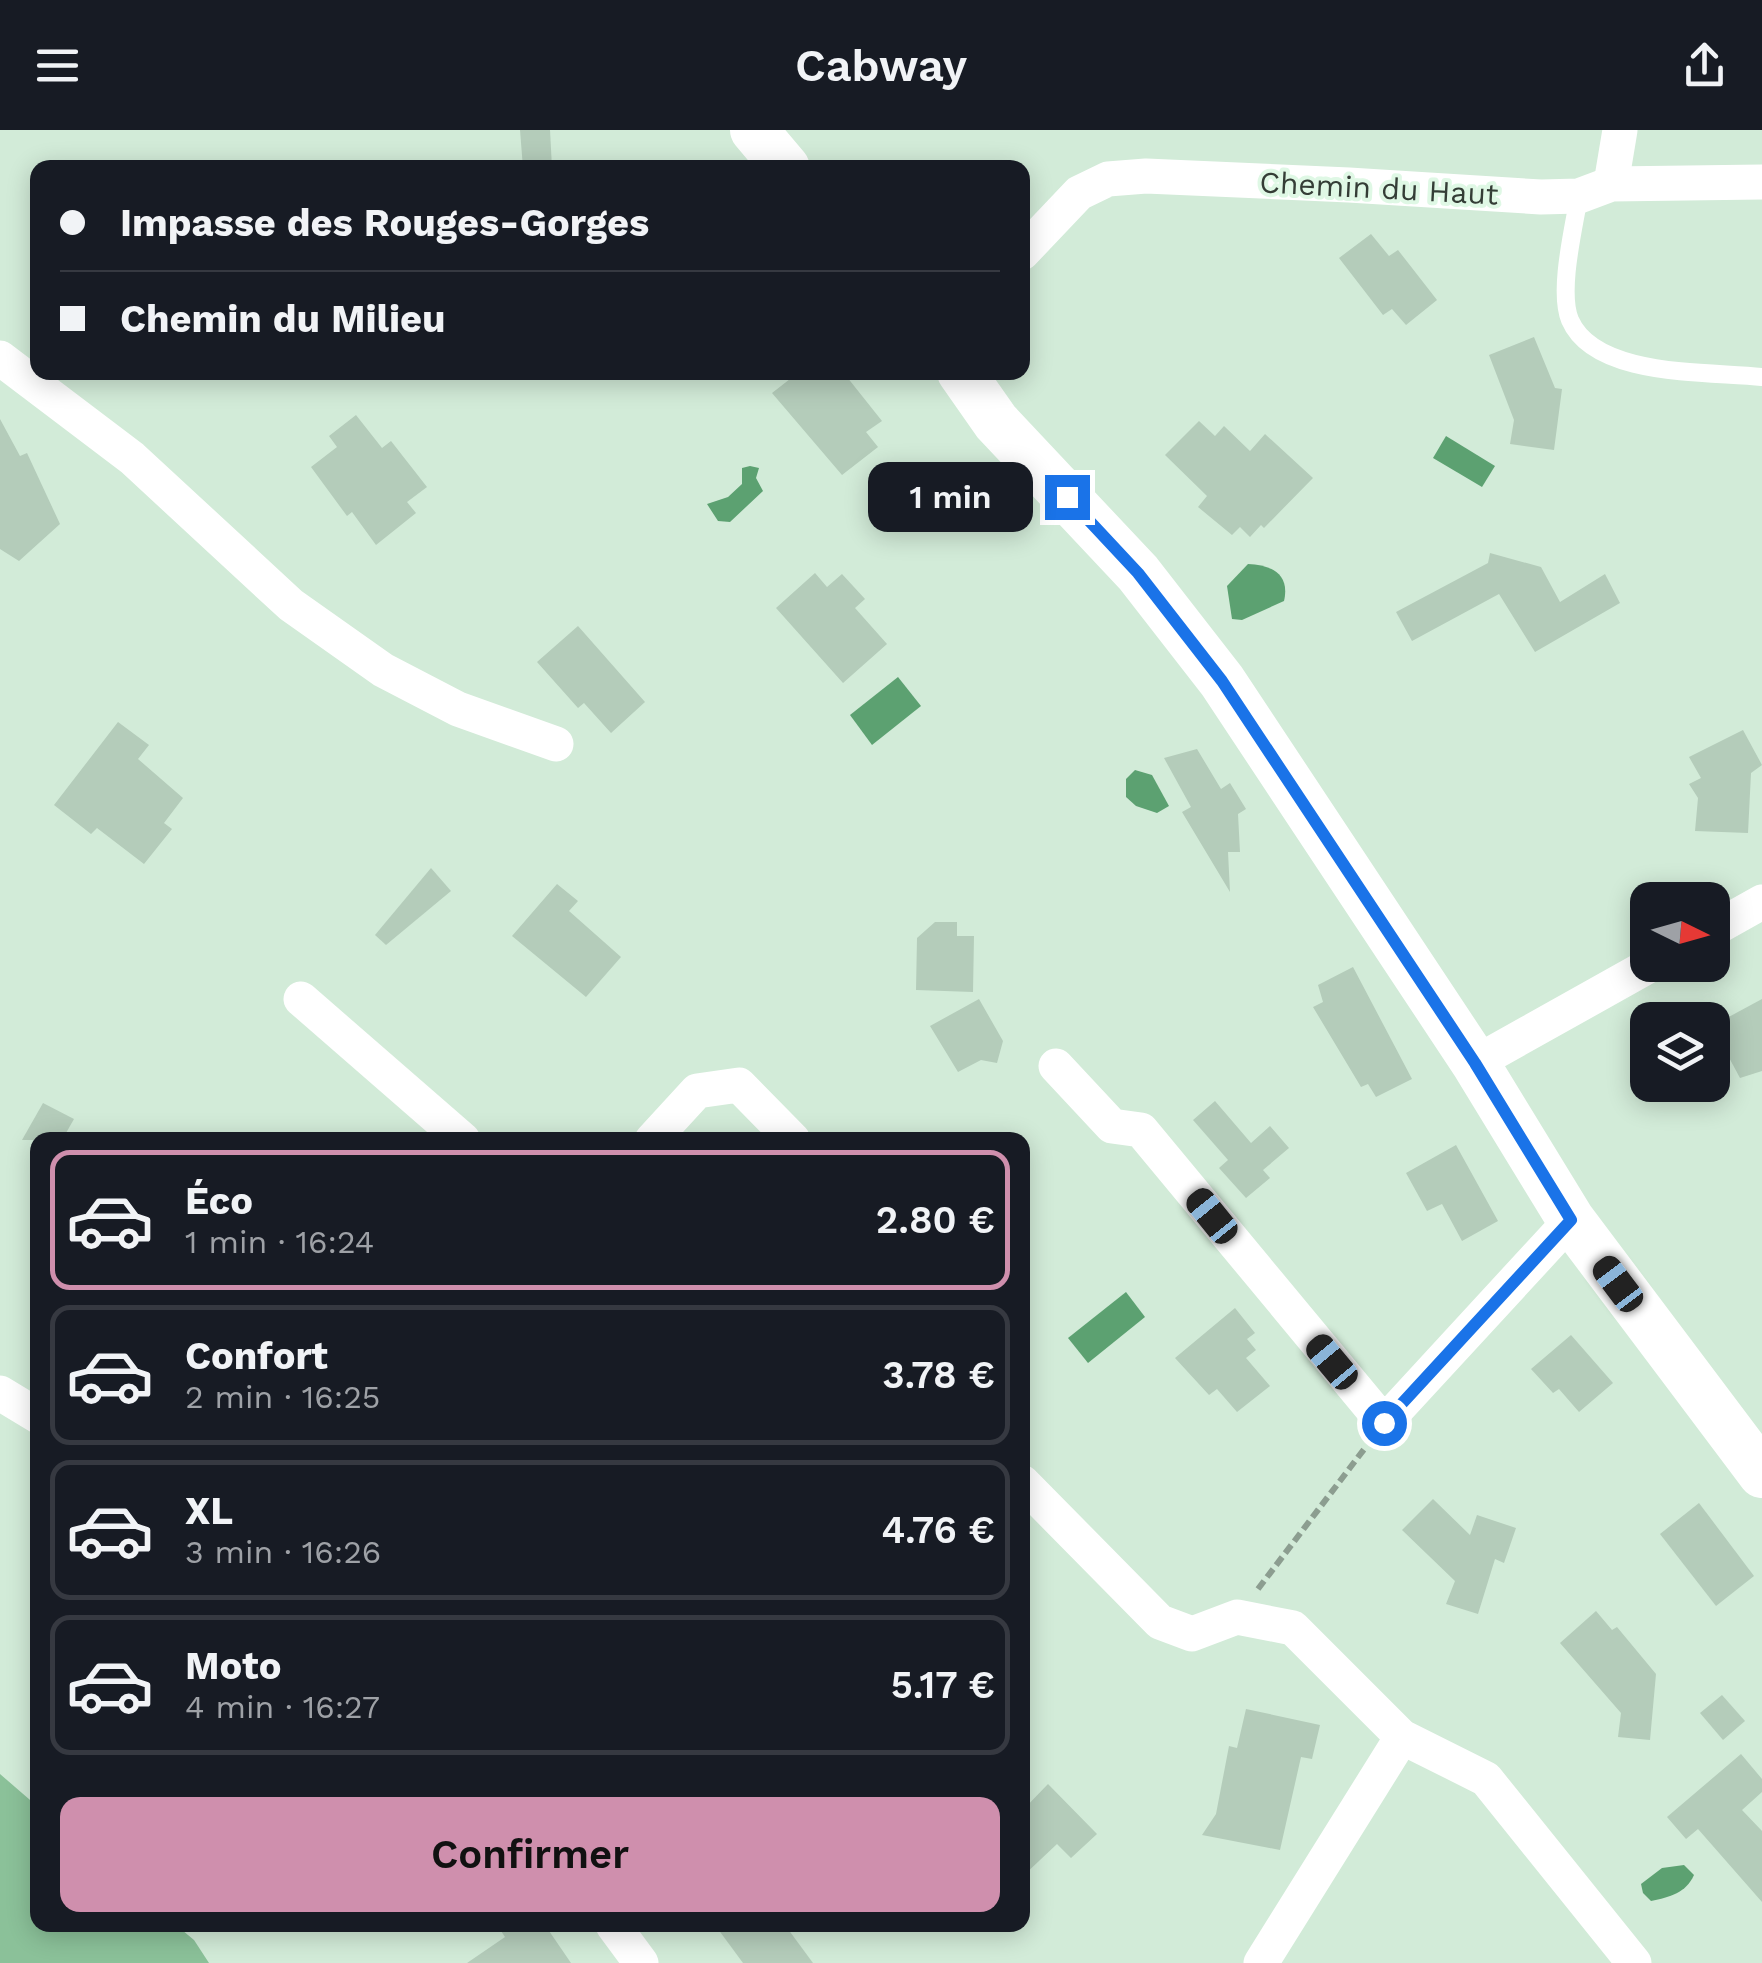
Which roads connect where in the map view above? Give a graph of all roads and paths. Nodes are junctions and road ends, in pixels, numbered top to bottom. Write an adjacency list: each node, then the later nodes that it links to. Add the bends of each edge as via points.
1 (754, 130): 3 (street)
2 (1620, 130): 5 (street)
3 (779, 160)
4 (1762, 182): 5 (street, Chemin du Haut)
5 (1595, 190): 6 (street, Chemin du Haut, via 1541,198 1108,179 1080,193); 8 (lane, via 1566,285 1570,319 1592,349 1620,362)
6 (1030, 245)
7 (0, 358): 10 (street, via 132,458 291,605 382,670 458,709)
8 (1762, 377)
9 (967, 380): 15 (street, via 996,422 1138,573 1222,681)
10 (556, 744)
11 (1762, 902): 12 (street)
12 (1730, 920)
13 (1630, 976): 15 (street)
14 (301, 999): 17 (street)
15 (1475, 1063): 20 (street)
16 (1056, 1066): 23 (street, via 1112,1126 1141,1130)
17 (454, 1132)
18 (660, 1132): 19 (street, via 698,1091 739,1085)
19 (785, 1132)
20 (1571, 1220): 23 (street); 24 (street)
21 (0, 1393): 22 (street)
22 (30, 1411)
23 (1384, 1423): 26 (path)
24 (1762, 1474)
25 (1030, 1490): 26 (street, via 1160,1622 1192,1634)
26 (1237, 1617): 27 (street, via 1293,1628)
27 (1402, 1736): 30 (street); 31 (street, via 1486,1778)
28 (618, 1932): 29 (street)
29 (641, 1963)
30 (1261, 1963)
31 (1634, 1963)

